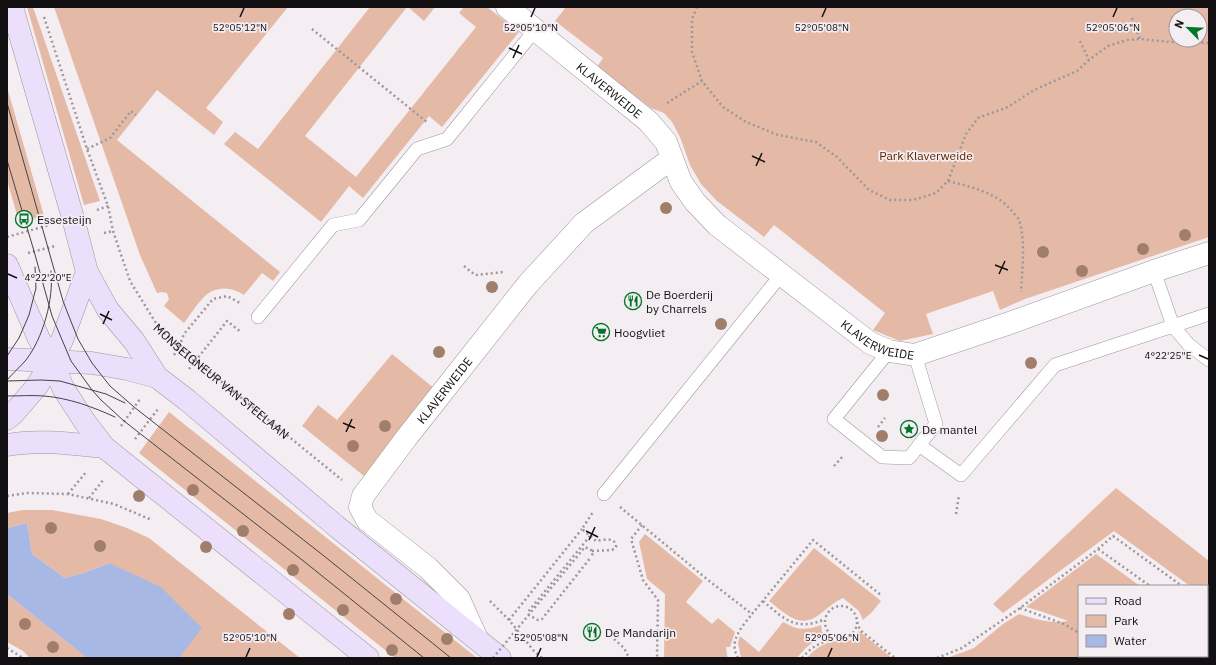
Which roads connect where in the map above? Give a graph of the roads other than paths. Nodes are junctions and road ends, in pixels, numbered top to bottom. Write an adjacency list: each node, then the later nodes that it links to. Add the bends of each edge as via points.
1 (12, 7): 8 (main road, via 74,218)
2 (507, 7): 3 (street, KLAVERWEIDE)
3 (535, 30): 4 (street, KLAVERWEIDE, via 648,121 666,142); 11 (lane, via 447,139 417,149 359,220 333,225)
4 (672, 159): 9 (street, KLAVERWEIDE, via 681,182 695,202 717,225); 24 (street, KLAVERWEIDE, via 584,222 532,280 362,496 360,507 367,520 428,568 459,599)
5 (1209, 253): 7 (street, KLAVERWEIDE)
6 (7, 265): 17 (main road, via 39,339)
7 (1154, 271): 12 (lane); 14 (street, KLAVERWEIDE)
8 (86, 272): 17 (main road); 18 (main road, via 108,310)
9 (780, 275): 13 (street, KLAVERWEIDE, via 870,343); 23 (lane)
10 (1209, 314): 12 (lane)
11 (258, 317)
12 (1173, 326): 16 (lane, via 1189,345); 21 (lane, via 1055,365 961,475)
13 (888, 351): 14 (street, KLAVERWEIDE); 21 (lane, via 834,419 882,457 909,458)
14 (915, 354): 21 (lane, via 936,424)
15 (7, 359): 17 (main road)
16 (1209, 360)
17 (52, 361): 18 (main road, via 92,363 127,369); 19 (main road, via 37,386); 22 (main road, via 63,388 85,422)
18 (165, 383): 24 (main road, via 336,526)
19 (7, 419)
20 (7, 445): 22 (main road, via 53,442)
21 (919, 446)
22 (112, 453): 25 (main road)
23 (604, 494)
24 (477, 639): 26 (main road)
25 (368, 658)
26 (500, 658)

